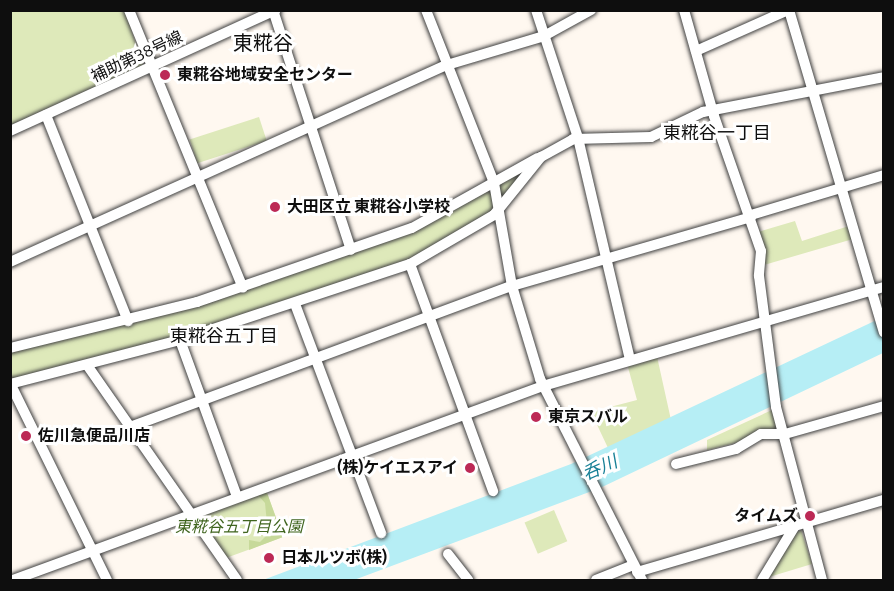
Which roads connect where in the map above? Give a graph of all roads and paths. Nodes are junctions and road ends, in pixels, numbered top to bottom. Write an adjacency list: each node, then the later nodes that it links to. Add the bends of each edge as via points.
1 (129, 10): 11 (street)
2 (426, 10): 10 (street)
3 (536, 10): 8 (street)
4 (591, 10): 8 (street)
5 (684, 10): 9 (street)
6 (789, 10): 9 (street); 13 (street)
7 (274, 11): 11 (street, 補助第38号線); 16 (street)
8 (544, 36): 10 (street); 18 (street)
9 (696, 51): 14 (street)
10 (447, 65): 16 (street); 22 (street)
11 (151, 67): 15 (street, 補助第38号線); 21 (street)
12 (884, 77): 13 (street)
13 (814, 90): 14 (street); 23 (street)
14 (713, 110): 18 (street, via 651,137); 25 (street)
15 (45, 115): 17 (street, 補助第38号線); 26 (street)
16 (310, 127): 21 (street); 27 (street)
17 (10, 131)
18 (578, 138): 19 (street); 28 (street)
19 (541, 157): 22 (street); 24 (street)
20 (884, 175): 23 (street)
21 (198, 178): 26 (street); 33 (street)
22 (494, 183): 24 (street); 27 (street, via 412,228)
23 (841, 187): 25 (street); 34 (street)
24 (500, 209): 30 (street, via 447,246); 31 (street)
25 (751, 216): 28 (street); 38 (street, via 761,252)
26 (90, 226): 29 (street); 37 (street)
27 (351, 250): 33 (street)
28 (606, 259): 31 (street); 42 (street)
29 (10, 262)
30 (410, 264): 35 (street); 36 (street)
31 (512, 286): 36 (street); 46 (street)
32 (884, 287): 34 (street)
33 (243, 288): 37 (street)
34 (872, 291): 38 (street); 39 (street)
35 (295, 304): 40 (street); 43 (street)
36 (429, 316): 43 (street); 49 (street)
37 (128, 321): 41 (street)
38 (764, 321): 42 (street); 51 (street, via 776,407)
39 (884, 332)
40 (180, 340): 44 (street); 47 (street)
41 (10, 348)
42 (630, 359): 46 (street)
43 (315, 360): 47 (street); 52 (street)
44 (87, 365): 45 (street); 50 (street)
45 (11, 384): 60 (street)
46 (543, 386): 49 (street); 62 (street)
47 (202, 401): 50 (street); 55 (street)
48 (884, 406): 51 (street)
49 (464, 414): 52 (street); 54 (street)
50 (130, 427): 57 (street)
51 (785, 434): 53 (street, via 761,434 736,448); 58 (street)
52 (351, 455): 55 (street); 59 (street)
53 (676, 464)
54 (493, 491)
55 (237, 497): 57 (street)
56 (884, 500): 58 (street)
57 (191, 515): 60 (street); 65 (street)
58 (800, 525): 62 (street); 68 (street); 69 (street)
59 (381, 533)
60 (93, 551): 63 (street); 64 (street)
61 (448, 554): 66 (street)
62 (637, 573): 67 (street)
63 (14, 580)
64 (108, 580)
65 (237, 580)
66 (468, 580)
67 (596, 580)
68 (762, 580)
69 (822, 580)

